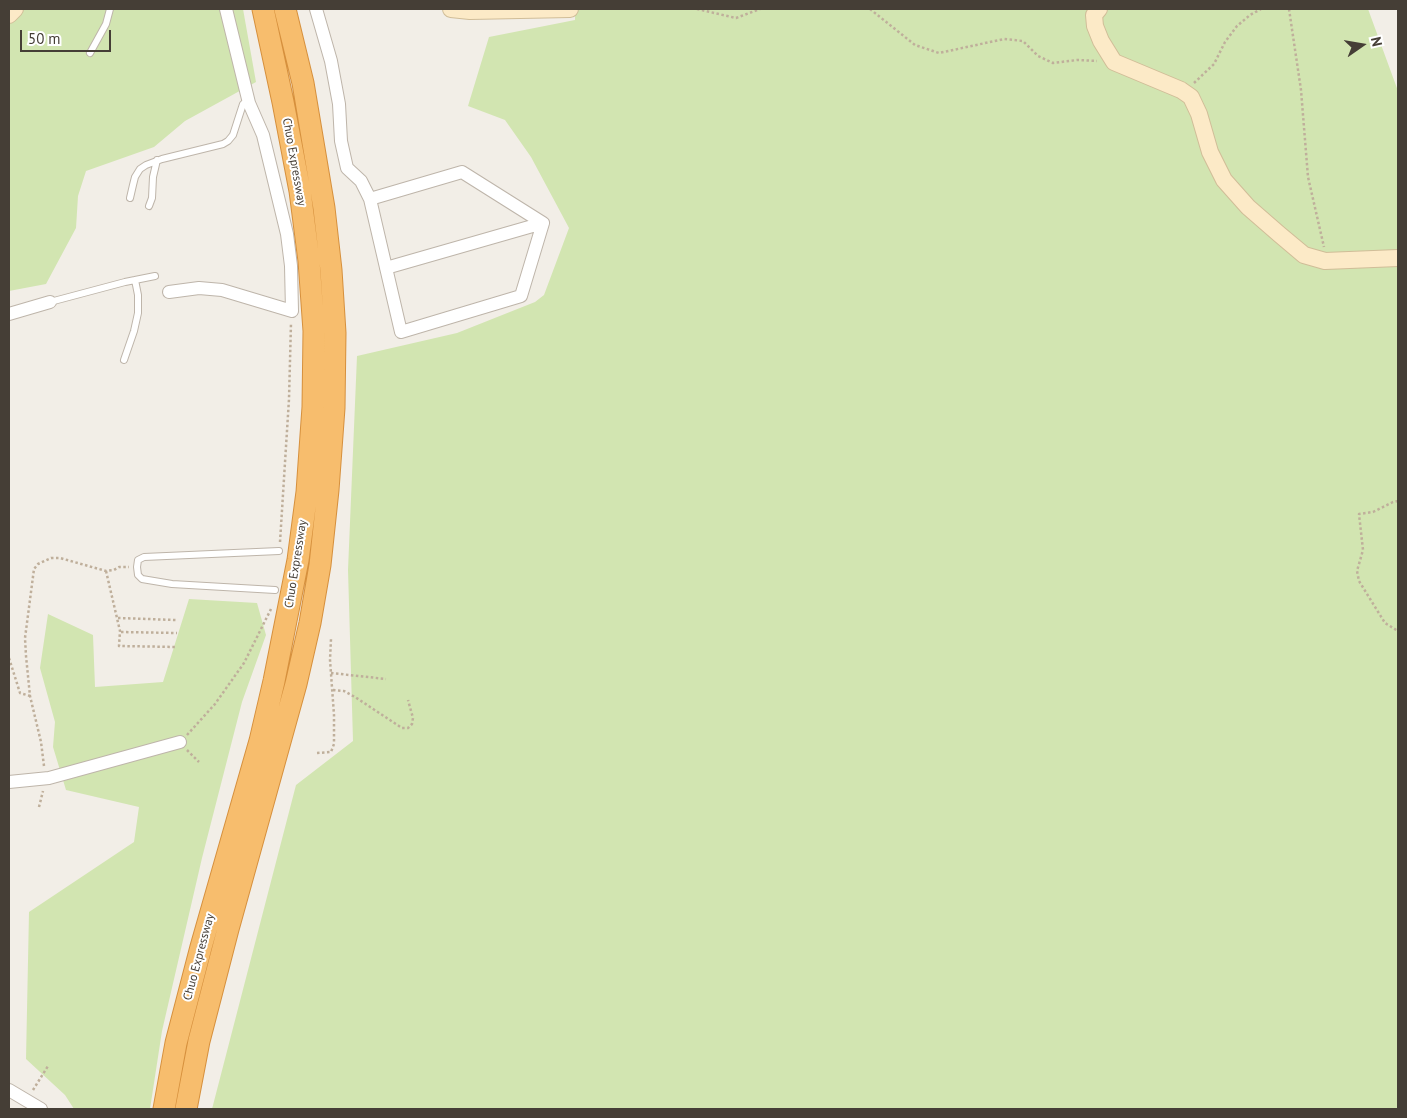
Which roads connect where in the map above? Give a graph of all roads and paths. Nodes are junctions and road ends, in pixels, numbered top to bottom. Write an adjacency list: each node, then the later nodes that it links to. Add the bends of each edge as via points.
1 (15, 9): 15 (street)
2 (110, 9): 16 (lane, via 106,24)
3 (226, 9): 19 (street)
4 (263, 9): 61 (highway, Chuo Expressway, via 299,182 309,261 314,331 313,407 306,492 298,560 274,681 178,1033)
5 (285, 9): 62 (highway, Chuo Expressway, via 303,83 331,270 335,333 334,408 328,490 310,623 199,1042)
6 (316, 9): 22 (street, via 331,61 347,168 361,181)
7 (451, 9): 8 (street)
8 (570, 9)
9 (697, 9): 10 (path, via 736,18)
10 (760, 9)
11 (870, 9): 17 (path, via 915,45 939,53 1004,39 1023,41 1038,56 1053,63 1077,60)
12 (1099, 9): 17 (street, via 1094,15 1095,26 1100,41)
13 (1261, 9): 18 (path, via 1237,26 1224,42 1214,64)
14 (1289, 9): 26 (path, via 1308,177)
15 (9, 15)
16 (90, 53)
17 (1114, 62): 18 (street)
18 (1184, 93): 26 (street, via 1191,97 1199,114 1210,152 1224,180 1248,207 1304,255)
19 (249, 100): 20 (lane, via 243,104 228,141); 30 (street, via 263,135 287,234 292,311 222,290 199,288)
20 (157, 160): 21 (lane, via 140,169); 23 (lane)
21 (130, 198)
22 (370, 199): 24 (street, via 462,172); 27 (street)
23 (149, 206)
24 (543, 223): 27 (street); 27 (street, via 521,296 401,332)
25 (1398, 258): 26 (street)
26 (1328, 261)
27 (386, 268)
28 (155, 276): 29 (lane)
29 (135, 280): 31 (lane); 33 (lane, via 138,313)
30 (170, 292)
31 (50, 302): 32 (street)
32 (9, 314)
33 (124, 360)
34 (1398, 501): 41 (path, via 1373,512 1359,514 1363,550 1357,571 1359,581 1385,622)
35 (279, 552): 36 (lane, via 144,557 138,560)
36 (137, 567): 37 (path); 38 (lane, via 142,579 172,584)
37 (106, 571): 39 (path); 50 (path, via 60,558 45,560 34,569 25,638)
38 (275, 590)
39 (117, 618): 40 (path); 42 (path)
40 (176, 620)
41 (1398, 631)
42 (120, 632): 43 (path); 45 (path, via 120,646)
43 (177, 633)
44 (331, 639): 47 (path)
45 (177, 647)
46 (9, 658): 50 (path, via 20,693)
47 (331, 673): 48 (path); 49 (path)
48 (386, 679)
49 (332, 690): 51 (path, via 344,691 402,728 412,724); 53 (path, via 334,744 331,752)
50 (30, 696): 54 (path)
51 (408, 700)
52 (180, 742): 54 (street)
53 (317, 753)
54 (46, 778): 55 (street); 56 (path)
55 (9, 782)
56 (39, 807)
57 (48, 1066): 59 (path)
58 (9, 1090): 59 (street)
59 (25, 1100): 60 (street)
60 (41, 1109)
61 (164, 1109)
62 (186, 1109)

